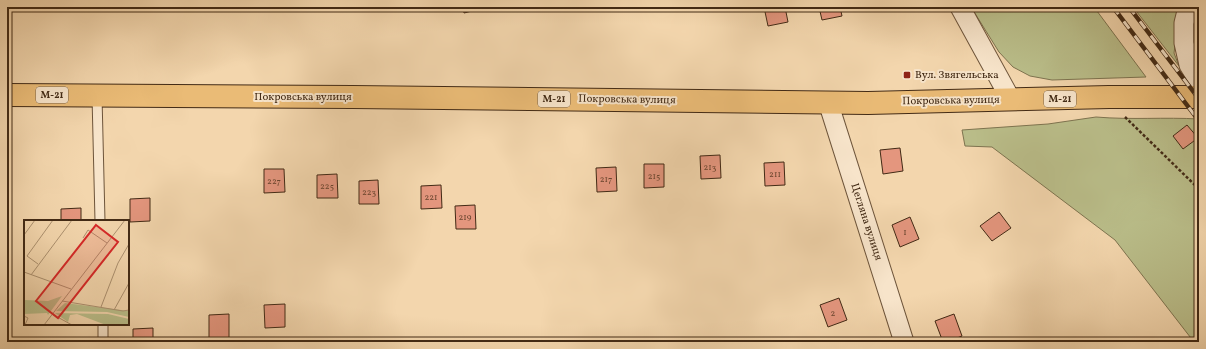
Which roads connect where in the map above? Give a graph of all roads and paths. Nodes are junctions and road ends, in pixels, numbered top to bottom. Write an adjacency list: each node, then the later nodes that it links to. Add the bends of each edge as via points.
1 (960, 7): 8 (street)
2 (1188, 7): 3 (street, via 1184,23 1184,43 1188,65)
3 (1199, 81)
4 (7, 95): 5 (highway, Покровська вулиця / М-21)
5 (97, 96): 9 (highway, Покровська вулиця / М-21); 11 (lane)
6 (1199, 97): 7 (highway, Покровська вулиця / М-21)
7 (1109, 98): 8 (highway, Покровська вулиця / М-21); 10 (path, via 1116,108)
8 (1011, 100): 9 (highway, Покровська вулиця / М-21)
9 (828, 102): 14 (street, Цегляна вулиця)
10 (1199, 189)
11 (100, 220)
12 (103, 325): 13 (lane)
13 (103, 342)
14 (904, 342)

